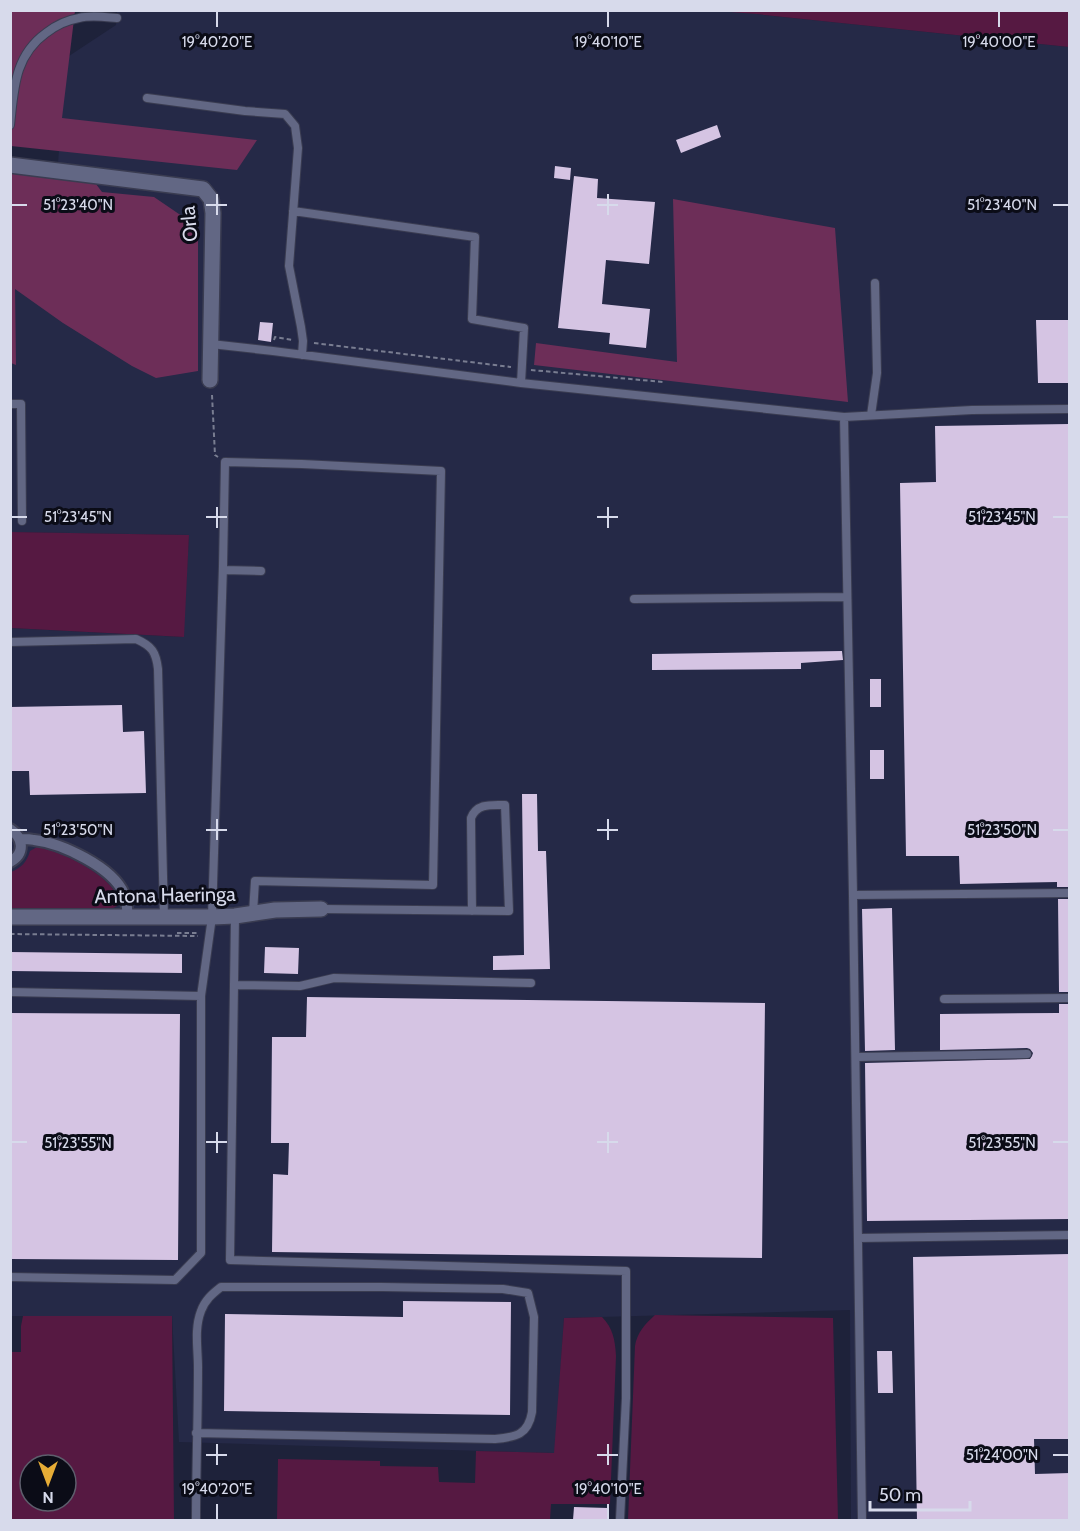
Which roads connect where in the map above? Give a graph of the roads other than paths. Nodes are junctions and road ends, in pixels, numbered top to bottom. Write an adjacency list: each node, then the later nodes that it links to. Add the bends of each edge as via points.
1 (117, 18): 3 (lane, via 78,18 52,28 28,48 17,75)
2 (147, 98): 5 (lane, via 285,114 295,126 298,148)
3 (10, 125)
4 (10, 165): 7 (street, Orla, via 203,189 211,199 213,213)
5 (293, 211): 8 (lane, via 289,266 303,341); 10 (lane, via 475,237 472,319 524,328)
6 (875, 283): 13 (lane, via 877,373)
7 (211, 345): 8 (lane); 9 (street, Orla)
8 (302, 355): 10 (lane)
9 (210, 380)
10 (521, 383): 14 (lane)
11 (10, 404): 15 (lane, via 21,404)
12 (1070, 409): 13 (lane)
13 (871, 415): 14 (lane)
14 (844, 417): 18 (lane)
15 (22, 521)
16 (223, 570): 17 (lane); 28 (lane, via 225,462 441,471 433,885 255,881); 33 (lane)
17 (261, 571)
18 (847, 597): 19 (lane); 25 (lane)
19 (634, 599)
20 (10, 642): 32 (lane, via 136,639 154,652 158,669)
21 (10, 830): 22 (street)
22 (20, 839): 23 (street, via 19,855); 31 (street, via 45,842 97,864 118,883 125,896)
23 (10, 862)
24 (1070, 893): 25 (lane)
25 (853, 896): 41 (lane)
26 (321, 909): 27 (lane); 28 (street, Antona Haeringa)
27 (472, 911): 27 (lane, via 509,911 505,805 481,806 471,818)
28 (253, 913): 29 (street, Antona Haeringa)
29 (235, 916): 33 (street, Antona Haeringa); 35 (lane)
30 (10, 917): 31 (street, Antona Haeringa)
31 (128, 917): 32 (street, Antona Haeringa)
32 (164, 917): 33 (street, Antona Haeringa)
33 (212, 917): 37 (lane)
34 (531, 983): 35 (lane, via 334,978 300,986)
35 (234, 986): 47 (lane, via 230,1260 626,1271 626,1398)
36 (10, 992): 37 (lane)
37 (201, 996): 44 (lane, via 201,1253 175,1281)
38 (1070, 998): 39 (lane)
39 (944, 999)
40 (1027, 1054): 41 (lane)
41 (856, 1057): 43 (lane)
42 (1070, 1235): 43 (lane)
43 (858, 1238): 48 (lane)
44 (10, 1277)
45 (196, 1433): 45 (lane, via 495,1439 521,1434 532,1412 534,1317 528,1293 503,1289 221,1287 207,1298 200,1312); 46 (lane)
46 (196, 1521)
47 (620, 1521)
48 (862, 1521)

